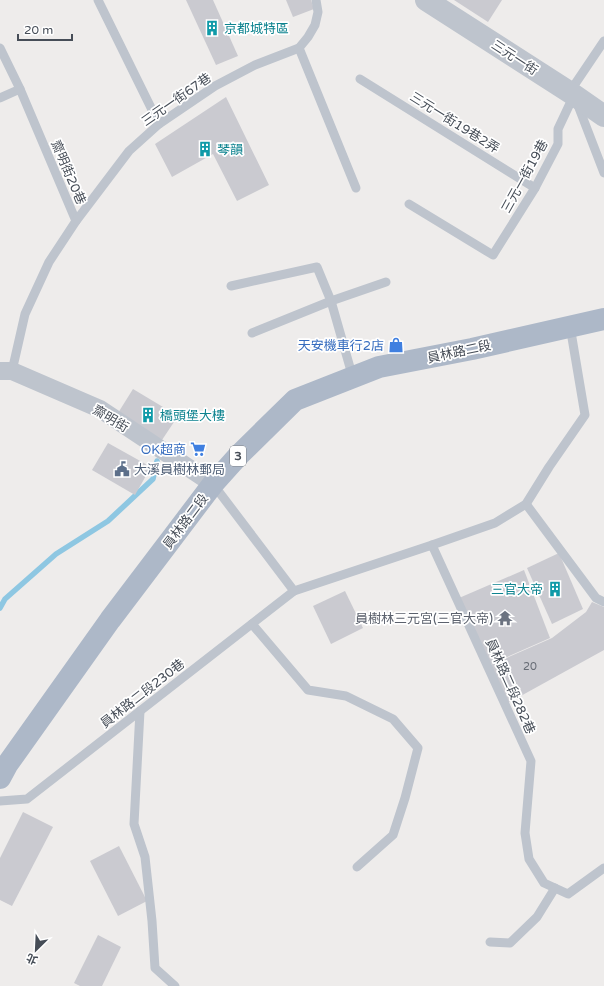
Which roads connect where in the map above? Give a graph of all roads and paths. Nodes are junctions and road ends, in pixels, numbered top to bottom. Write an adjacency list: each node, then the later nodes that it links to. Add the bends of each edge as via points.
1 (98, 0): 12 (lane)
2 (316, 0): 6 (lane, via 318,12 315,25)
3 (426, 0): 9 (street, 三元一街)
4 (604, 41): 9 (lane, 三元一街19巷, via 573,87)
5 (0, 48): 8 (lane, 齋明街20巷)
6 (299, 48): 12 (lane, 三元一街67巷, via 255,65 215,86); 14 (lane)
7 (360, 79): 15 (lane, 三元一街19巷2弄)
8 (20, 89): 10 (lane); 17 (lane, 齋明街20巷)
9 (574, 95): 11 (street, 三元一街); 13 (lane); 15 (lane, 三元一街19巷, via 558,128 558,144)
10 (0, 98)
11 (604, 116)
12 (159, 124): 17 (lane, 三元一街67巷, via 129,152)
13 (604, 173)
14 (356, 188)
15 (535, 188): 16 (lane, 三元一街19巷, via 493,255)
16 (409, 204)
17 (76, 221): 24 (lane, 齋明街20巷, via 49,262 25,314)
18 (386, 282): 20 (lane)
19 (231, 286): 20 (lane, via 317,267)
20 (331, 302): 23 (lane); 25 (lane)
21 (604, 319): 22 (main road, 員林路二段 / 3)
22 (570, 326): 25 (main road, 員林路二段 / 3, via 379,367); 27 (lane, via 584,416)
23 (252, 333)
24 (6, 371): 26 (street, 齋明街, via 100,409)
25 (353, 378): 26 (main road, 員林路二段 / 3, via 295,400 238,455)
26 (213, 484): 29 (lane); 33 (main road, 員林路二段 / 3, via 110,620)
27 (526, 504): 28 (lane, via 495,523); 30 (lane, via 596,598)
28 (432, 545): 29 (lane); 37 (lane, 員林路二段282巷, via 531,761 524,833 529,859 544,883)
29 (294, 591): 31 (lane, 員林路二段230巷)
30 (604, 602)
31 (252, 624): 32 (lane, 員林路二段230巷); 35 (lane, via 308,690 346,696 393,720 418,748 394,834)
32 (140, 711): 34 (lane, 員林路二段230巷, via 27,799); 39 (lane, via 134,824 145,857 155,968)
33 (0, 778)
34 (0, 801)
35 (357, 867)
36 (604, 868): 37 (lane, 員林路二段282巷, via 568,894)
37 (555, 888): 38 (lane, via 537,918 510,943)
38 (490, 942)
39 (175, 986)

